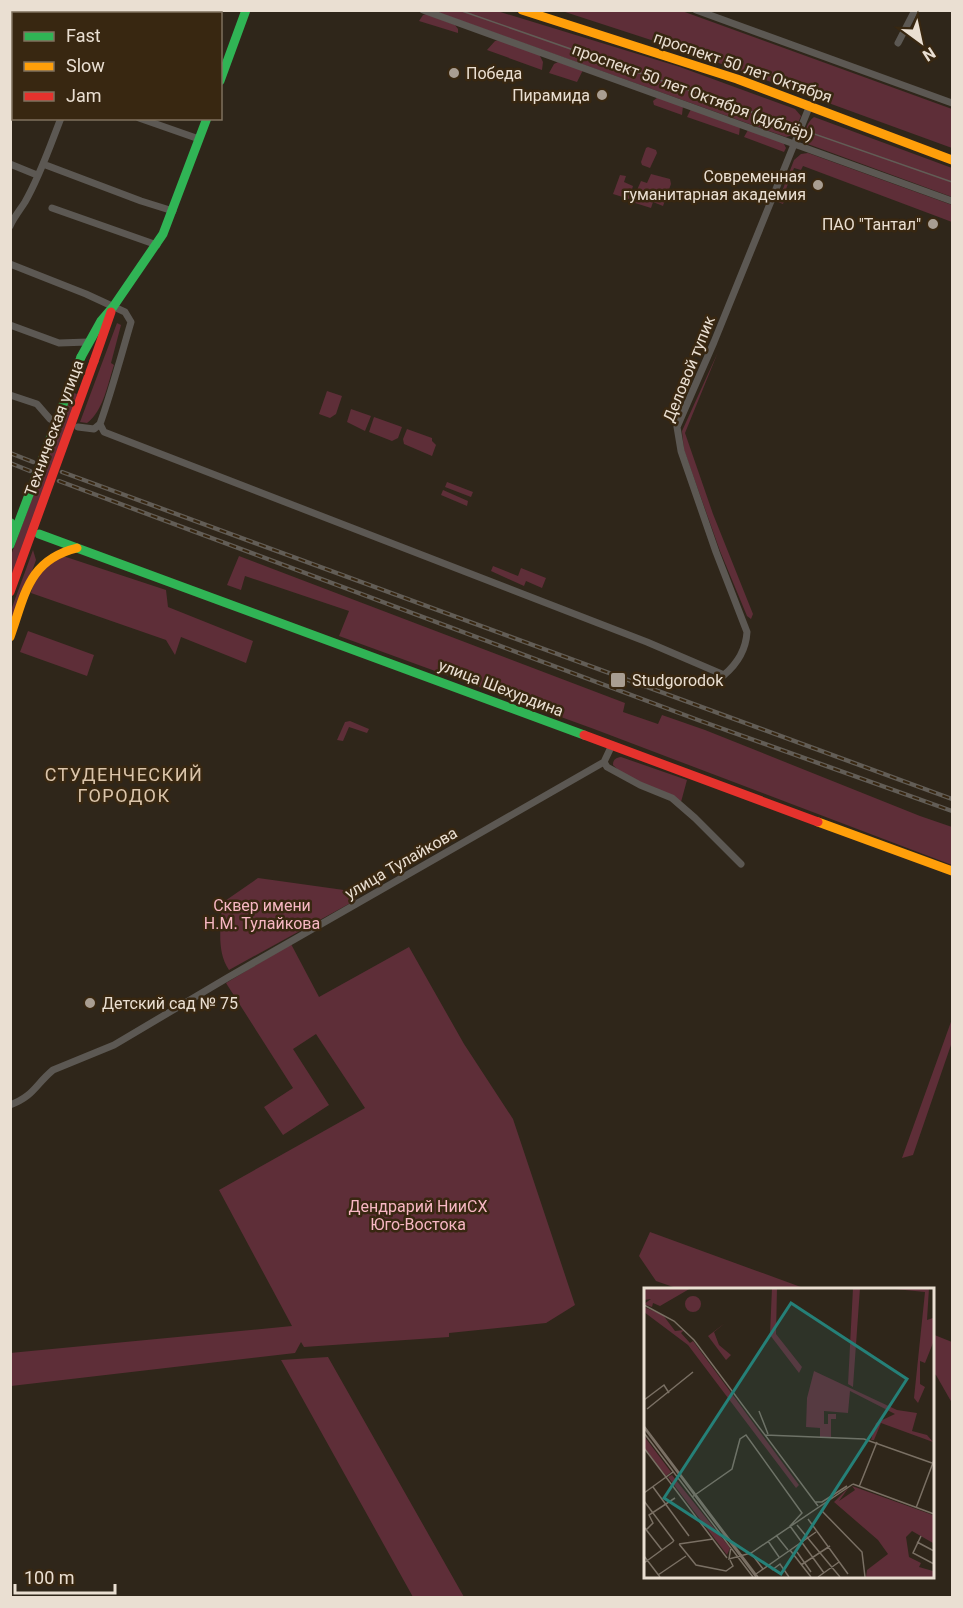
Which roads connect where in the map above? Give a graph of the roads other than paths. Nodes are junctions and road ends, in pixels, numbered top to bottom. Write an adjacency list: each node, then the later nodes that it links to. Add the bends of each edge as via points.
1 (246, 10): 7 (main road)
2 (423, 10): 14 (street, проспект 50 лет Октября (дублёр))
3 (522, 10): 9 (main road, проспект 50 лет Октября)
4 (696, 10): 8 (street)
5 (915, 10): 6 (street)
6 (898, 43)
7 (224, 59)
8 (952, 103)
9 (810, 105): 14 (street, Деловой тупик); 15 (main road, проспект 50 лет Октября)
10 (60, 120): 17 (street)
11 (145, 120): 13 (street)
12 (206, 120): 13 (main road, Техническая улица)
13 (199, 139): 21 (main road, Техническая улица)
14 (795, 144): 19 (street, проспект 50 лет Октября (дублёр)); 30 (street, Деловой тупик, via 677,427 681,451 747,632 743,650 724,675 104,432)
15 (952, 160)
16 (10, 164): 18 (street)
17 (43, 164): 18 (street); 21 (street)
18 (37, 175): 22 (street)
19 (952, 201)
20 (52, 208): 23 (street)
21 (173, 211): 23 (main road, Техническая улица)
22 (10, 226)
23 (157, 245): 25 (main road, Техническая улица)
24 (10, 264): 25 (street)
25 (113, 307): 27 (main road, Техническая улица); 30 (street, via 132,322); 35 (main road, Техническая улица, bridge)
26 (10, 325): 27 (street, via 59,343)
27 (88, 342): 33 (main road, Техническая улица, bridge)
28 (10, 395): 29 (street, via 37,404)
29 (50, 419)
30 (100, 424): 31 (street, via 94,429)
31 (78, 427)
32 (39, 534): 34 (main road, улица Шехурдина)
33 (10, 545)
34 (78, 548): 36 (main road, via 55,553 35,572); 37 (main road, улица Шехурдина)
35 (10, 592)
36 (10, 637)
37 (612, 746): 38 (street); 40 (main road, улица Шехурдина)
38 (604, 762): 39 (street, via 633,781 672,798); 41 (street, улица Тулайкова, via 114,1045 53,1070 32,1094)
39 (741, 864)
40 (952, 872)
41 (10, 1105)

